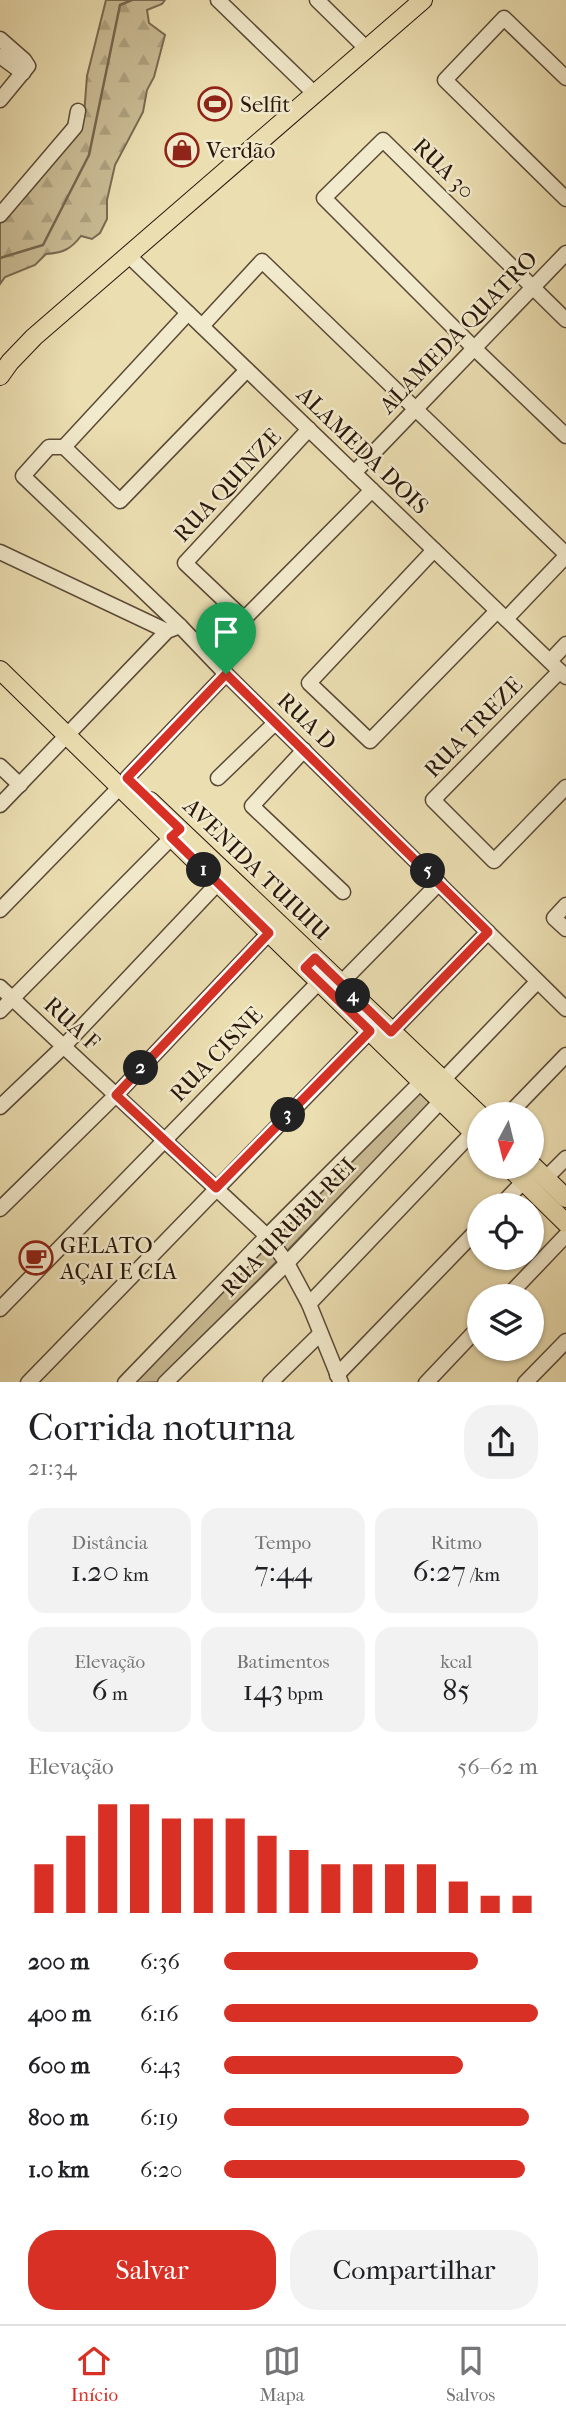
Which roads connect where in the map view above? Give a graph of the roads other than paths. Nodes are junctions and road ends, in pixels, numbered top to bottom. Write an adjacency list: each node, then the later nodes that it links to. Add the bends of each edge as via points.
1 (218, 0): 9 (street)
2 (317, 0): 5 (street)
3 (423, 0): 5 (main road)
4 (0, 38): 7 (street, via 24,60)
5 (367, 49): 9 (main road)
6 (0, 56): 7 (street)
7 (23, 73): 10 (street)
8 (566, 78): 12 (street, via 504,18 445,80)
9 (315, 94): 15 (main road)
10 (0, 100)
11 (78, 111): 13 (street, via 75,127)
12 (566, 199)
13 (0, 215)
14 (566, 253): 16 (street, ALAMEDA QUATRO)
15 (129, 256): 17 (street, ALAMEDA DOIS); 22 (main road, via 34,337)
16 (533, 287): 18 (street); 20 (street, ALAMEDA QUATRO); 20 (street, RUA 30, via 383,140 324,198)
17 (188, 313): 19 (street, ALAMEDA DOIS); 26 (street)
18 (566, 320)
19 (202, 326): 21 (street, ALAMEDA DOIS); 23 (street, via 262,261)
20 (474, 348): 23 (street, ALAMEDA QUATRO); 25 (street)
21 (247, 370): 24 (street, ALAMEDA DOIS); 26 (street, via 120,501)
22 (0, 376)
23 (416, 409): 27 (street, ALAMEDA QUATRO); 31 (street)
24 (309, 429): 27 (street, ALAMEDA DOIS); 28 (street, RUA QUINZE, via 186,563 244,620)
25 (566, 436)
26 (64, 447): 33 (street, RUA D, via 49,447 23,476)
27 (354, 473): 28 (street, ALAMEDA DOIS)
28 (372, 490): 29 (street, ALAMEDA DOIS)
29 (434, 550): 32 (street, ALAMEDA DOIS); 32 (street, via 309,683 370,741)
30 (0, 552): 33 (street)
31 (566, 555): 32 (street)
32 (502, 615): 36 (street, ALAMEDA DOIS)
33 (173, 629): 38 (street, RUA D); 40 (street)
34 (566, 644): 36 (street)
35 (0, 660): 40 (main road, AVENIDA TUIUIU)
36 (559, 669): 46 (street, RUA TREZE, via 433,800 495,861)
37 (0, 670): 40 (main road, AVENIDA TUIUIU)
38 (226, 674): 39 (street, RUA D); 44 (street)
39 (275, 723): 41 (street, RUA D); 43 (street)
40 (70, 731): 44 (main road, AVENIDA TUIUIU); 45 (street)
41 (304, 750): 50 (street, RUA D); 51 (street, via 252,806)
42 (0, 766): 45 (street)
43 (218, 778)
44 (123, 783): 48 (main road, AVENIDA TUIUIU); 53 (street)
45 (20, 785): 47 (street)
46 (566, 787)
47 (0, 805)
48 (175, 833): 49 (main road, AVENIDA TUIUIU); 57 (main road, AVENIDA TUIUIU); 62 (street)
49 (218, 883): 56 (main road, AVENIDA TUIUIU); 67 (street)
50 (439, 883): 55 (street, RUA D); 60 (street)
51 (343, 892)
52 (566, 905): 54 (street, via 554,918)
53 (0, 909)
54 (566, 929)
55 (488, 932): 59 (street, RUA D); 66 (street)
56 (269, 933): 57 (main road, AVENIDA TUIUIU); 71 (street)
57 (310, 963): 58 (main road, AVENIDA TUIUIU); 60 (main road, AVENIDA TUIUIU)
58 (318, 982): 65 (main road, AVENIDA TUIUIU); 77 (street, RUA CISNE)
59 (537, 982): 63 (street, RUA D); 69 (street)
60 (341, 983): 66 (main road, AVENIDA TUIUIU)
61 (0, 987): 62 (street, RUA F)
62 (13, 999): 64 (street); 67 (street, RUA F)
63 (566, 1009)
64 (0, 1011)
65 (370, 1031): 70 (main road, AVENIDA TUIUIU); 82 (street)
66 (391, 1032): 69 (main road, AVENIDA TUIUIU)
67 (64, 1046): 71 (street, RUA F); 75 (street)
68 (566, 1055): 73 (street)
69 (443, 1080): 74 (main road, AVENIDA TUIUIU)
70 (421, 1082): 72 (main road, AVENIDA TUIUIU); 88 (street)
71 (116, 1095): 77 (street, RUA F); 85 (street)
72 (441, 1101): 76 (main road, AVENIDA TUIUIU); 90 (street, RUA URUBU REI)
73 (521, 1102)
74 (467, 1103)
75 (0, 1107)
76 (467, 1126)
77 (164, 1140): 82 (street, RUA F); 93 (street, RUA CISNE)
78 (467, 1144): 92 (street)
79 (566, 1158): 80 (street)
80 (546, 1178): 84 (main road)
81 (523, 1181): 83 (street); 86 (main road)
82 (216, 1188): 88 (street, RUA F); 98 (street)
83 (512, 1193)
84 (566, 1198)
85 (0, 1209)
86 (563, 1214)
87 (566, 1235): 91 (street)
88 (267, 1236): 90 (street, RUA F); 99 (street)
89 (467, 1241): 97 (street)
90 (287, 1263): 92 (street, RUA F); 100 (street, RUA URUBU REI)
91 (519, 1284)
92 (309, 1304): 94 (street, RUA F)
93 (0, 1309)
94 (320, 1334): 97 (street, RUA F); 101 (street)
95 (467, 1339): 102 (street)
96 (566, 1341): 103 (street)
97 (339, 1379)
98 (28, 1382)
99 (125, 1382)
100 (165, 1382)
101 (270, 1382)
102 (426, 1382)
103 (525, 1382)

